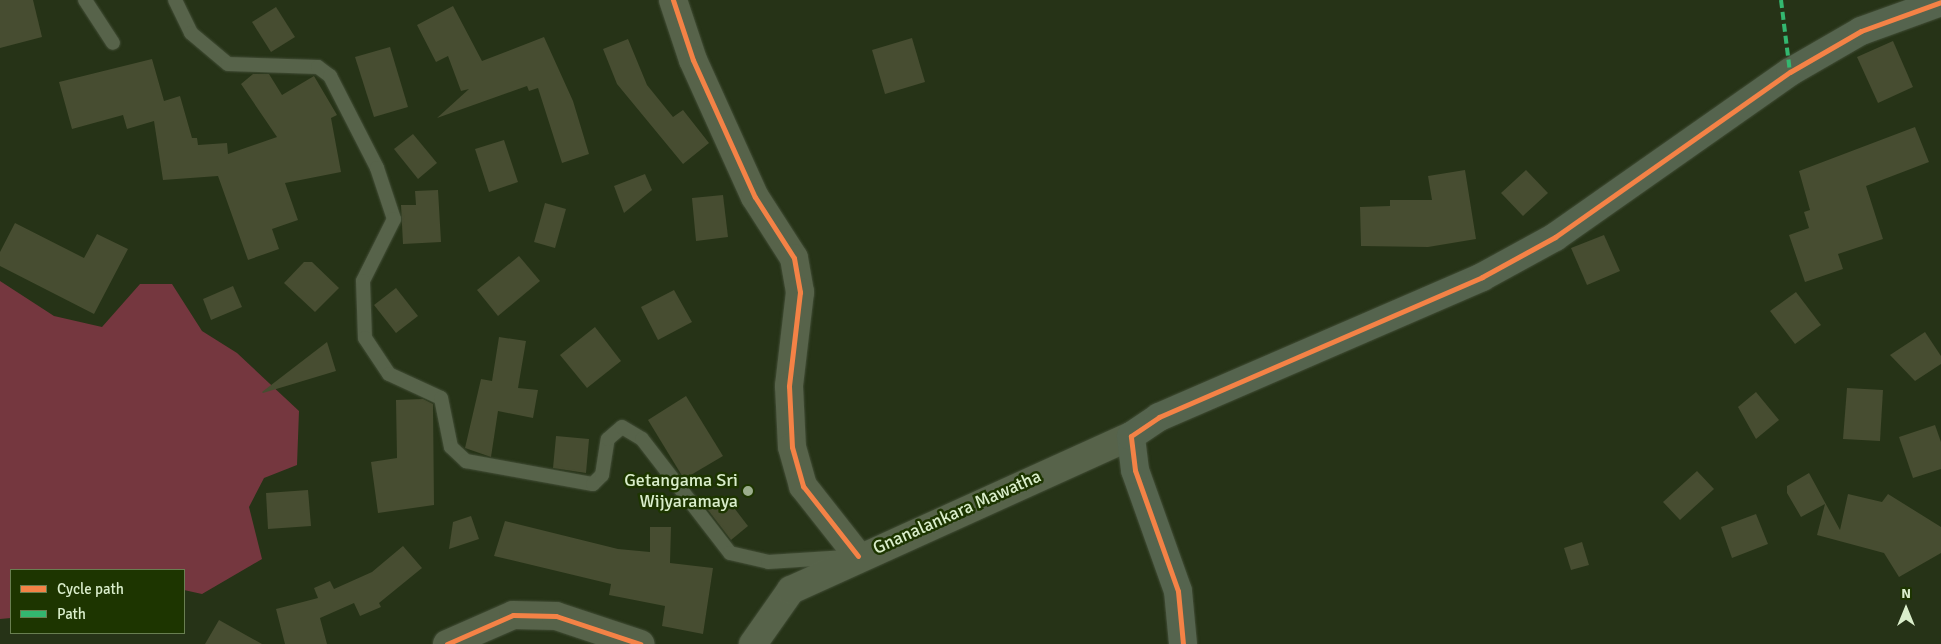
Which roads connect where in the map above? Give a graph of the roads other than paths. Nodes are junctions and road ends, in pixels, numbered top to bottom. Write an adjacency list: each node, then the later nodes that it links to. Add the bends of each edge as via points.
1 (85, 0): 5 (lane)
2 (174, 0): 7 (lane, via 191,33 228,64 318,67 330,76 377,168 394,219 363,281 365,338 389,374 442,398 451,447 466,461 593,484 602,475 608,439 622,427 642,439 730,553 768,562)
3 (673, 0): 7 (street, via 694,60 755,196 794,258 800,292 789,386 792,447 802,486)
4 (1941, 2): 6 (street, via 1861,31 1790,72 1555,237 1482,277 1159,417)
5 (113, 43)
6 (1131, 436): 7 (street, Gnanalankara Mawatha); 11 (street, via 1135,470 1178,591)
7 (858, 556): 10 (street, Gnanalankara Mawatha, via 791,590)
8 (446, 644): 9 (street, via 513,615 556,616)
9 (640, 644)
10 (753, 644)
11 (1183, 644)

